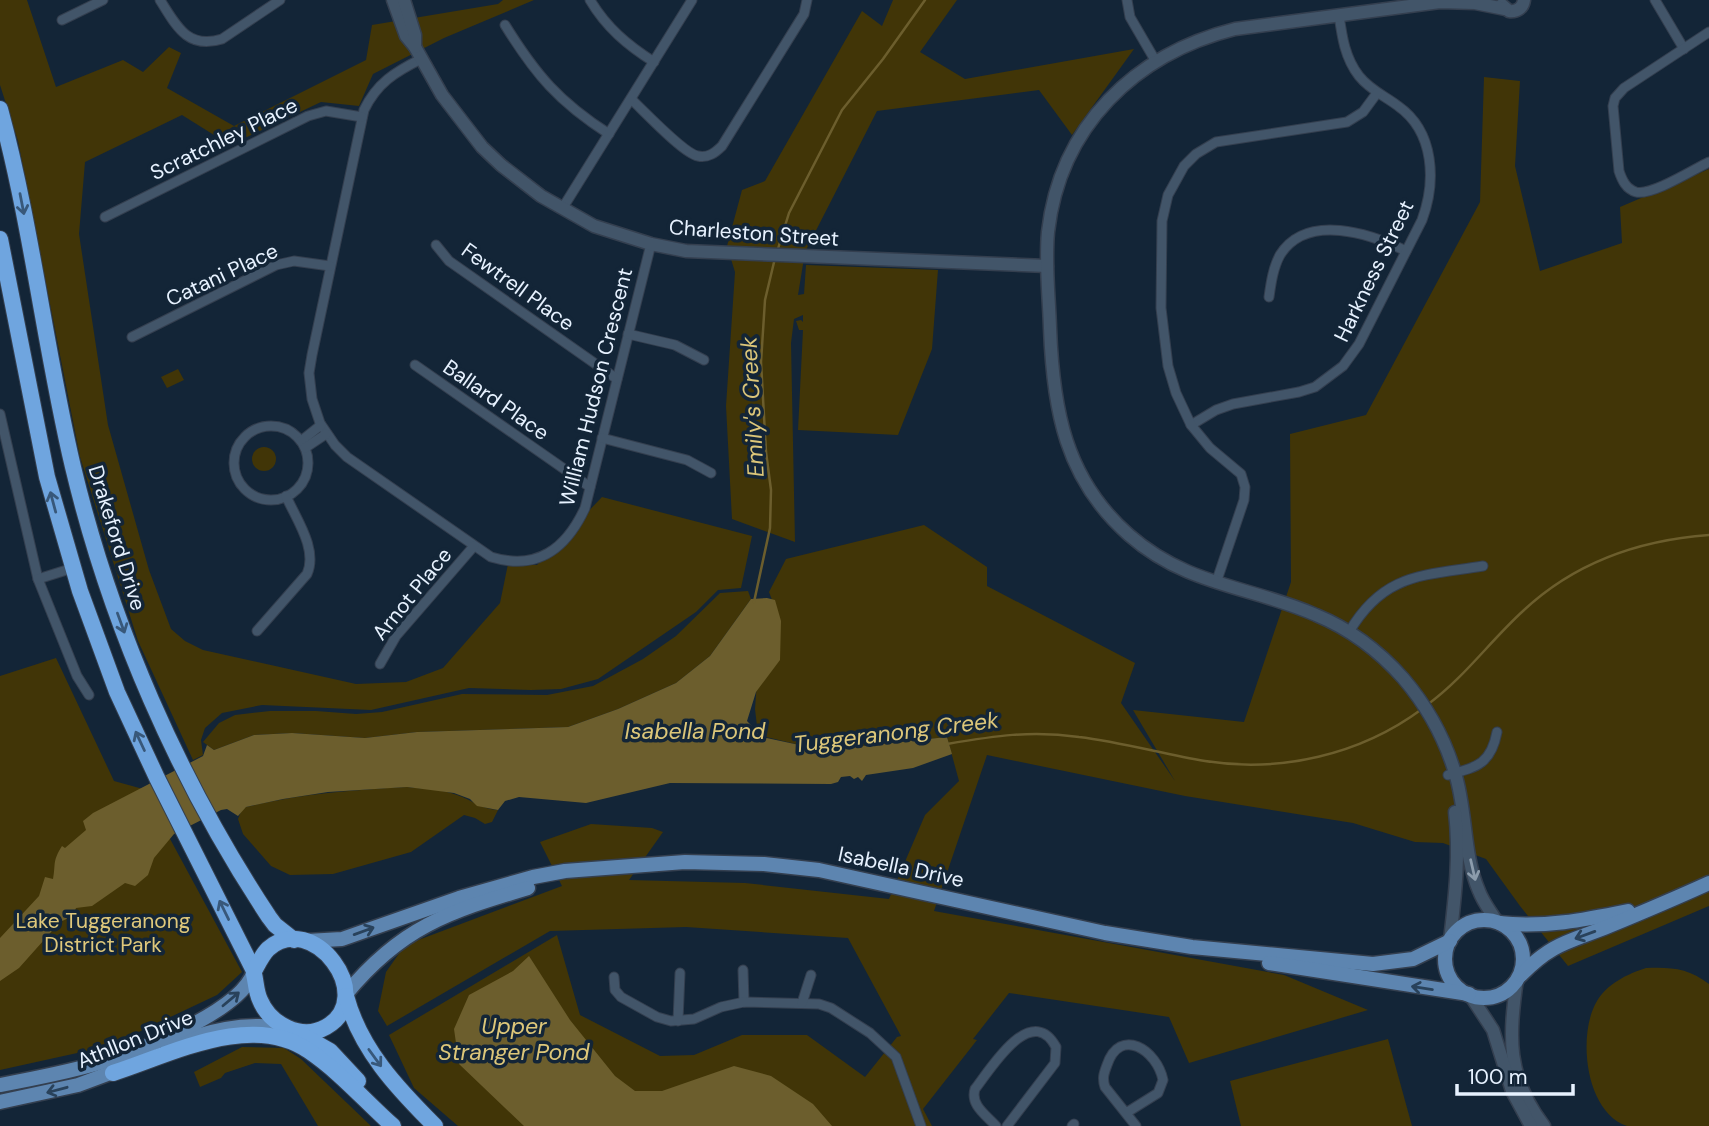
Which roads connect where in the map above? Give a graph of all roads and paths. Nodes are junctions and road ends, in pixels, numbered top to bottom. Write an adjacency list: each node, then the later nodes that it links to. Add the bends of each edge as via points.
1 (103, 0): 17 (street)
2 (160, 0): 3 (street, via 181,32 211,43)
3 (279, 0)
4 (393, 0): 20 (street, Charleston Street)
5 (404, 0): 20 (street, Charleston Street)
6 (590, 0): 24 (street, via 616,34)
7 (692, 0): 24 (street)
8 (807, 0): 26 (street, via 804,14 715,153 690,153)
9 (1127, 0): 23 (street, via 1130,17)
10 (1490, 0): 13 (street)
11 (1655, 0): 21 (street)
12 (1525, 1): 15 (street, via 1516,11)
13 (1475, 3): 14 (street); 15 (street)
14 (1395, 4): 16 (street)
15 (1503, 5)
16 (1339, 15): 23 (street, via 1235,29); 25 (street, Harkness Street, via 1352,66)
17 (62, 20)
18 (505, 25): 29 (street, via 554,93)
19 (1709, 32): 21 (street)
20 (415, 47): 22 (street, Charleston Street)
21 (1684, 49): 30 (street, via 1615,98 1619,171 1627,187 1645,192)
22 (421, 59): 27 (street, William Hudson Crescent, via 383,81); 31 (street, Charleston Street, via 482,147 520,182)
23 (1156, 60): 38 (street, via 1118,90 1077,142 1056,195)
24 (654, 62): 26 (street)
25 (1377, 93): 36 (street, Harkness Street, via 1397,104 1413,121 1430,160 1427,204); 47 (street, via 1363,112 1347,122 1216,142 1196,154 1175,180 1162,221 1161,308 1168,366)
26 (631, 99): 29 (street)
27 (362, 117): 32 (street, Scratchley Place, via 326,111 308,116); 39 (street, William Hudson Crescent)
28 (4, 123): 55 (highway, Drakeford Drive, one-way to 55, via 60,410)
29 (609, 134): 31 (street)
30 (1709, 162)
31 (562, 209): 34 (street, Charleston Street, via 594,226)
32 (105, 217)
33 (0, 239): 37 (highway)
34 (651, 244): 38 (street, Charleston Street, via 764,256); 41 (street, William Hudson Crescent)
35 (436, 245): 45 (street, Fewtrell Place, via 449,261)
36 (1406, 251): 40 (street, via 1354,232 1302,236 1280,256); 47 (street, Harkness Street, via 1359,344 1329,378 1299,392 1233,404)
37 (2, 257): 57 (highway, one-way to 37, via 47,477)
38 (1047, 266): 59 (street, via 1054,396 1065,439 1084,478 1108,513 1147,550 1192,576)
39 (330, 267): 42 (street, Catani Place, via 294,261 276,265); 48 (street, William Hudson Crescent, via 309,373 312,399)
40 (1269, 297)
41 (628, 334): 43 (street, via 675,345); 45 (street, William Hudson Crescent)
42 (132, 337)
43 (704, 360)
44 (415, 365): 52 (street, Ballard Place)
45 (617, 379): 49 (street, William Hudson Crescent)
46 (0, 414): 58 (street)
47 (1191, 425): 59 (street, via 1241,474 1245,486)
48 (324, 429): 50 (street); 54 (street, William Hudson Crescent, via 347,457)
49 (603, 438): 51 (street, via 687,460); 52 (street, William Hudson Crescent)
50 (303, 445): 53 (street, via 306,476); 53 (street, via 285,429 260,428 243,438 235,456 236,475 248,491 269,500)
51 (711, 473)
52 (590, 487): 54 (street, William Hudson Crescent, via 578,524 549,553 520,562 506,561)
53 (286, 496): 60 (street, via 309,547 310,567)
54 (474, 546): 62 (street, Arnot Place, via 396,636)
55 (99, 559): 57 (highway); 71 (highway, Drakeford Drive, one-way to 71, via 139,671 182,765 269,917)
56 (1483, 566): 61 (street, via 1417,577 1390,587 1369,603)
57 (73, 568): 58 (street); 76 (highway, one-way to 57, via 117,692)
58 (38, 579): 63 (street, via 76,676)
59 (1216, 583): 61 (street, via 1305,610)
60 (257, 631)
61 (1349, 632): 65 (street, via 1383,657 1410,686 1438,734 1438,745)
62 (380, 664)
63 (89, 695)
64 (1497, 732): 65 (street, via 1485,761)
65 (1452, 774): 66 (street)
66 (1456, 794): 70 (street, one-way to 70, via 1479,892); 72 (street, via 1458,844)
67 (597, 870): 71 (main road, Isabella Drive, one-way to 67, via 342,939 533,877); 73 (main road, Isabella Drive, via 685,862 764,864 846,875 1105,933); 81 (main road, Isabella Drive, via 432,921 386,952)
68 (1709, 883): 69 (main road)
69 (1657, 905): 70 (main road, via 1550,925); 79 (main road, one-way to 79, via 1557,945)
70 (1497, 922): 72 (main road, via 1472,922); 79 (main road, via 1514,934 1520,946 1522,966)
71 (300, 941): 76 (highway, via 285,940 272,946); 81 (highway, via 319,947 334,960)
72 (1450, 941): 73 (main road, Isabella Drive, via 1413,959 1373,964); 80 (main road, via 1447,971 1453,982)
73 (1192, 947): 80 (main road, Isabella Drive, one-way to 73)
74 (743, 970): 82 (street)
75 (680, 972): 84 (street)
76 (254, 973): 85 (highway, via 264,1009); 87 (main road, Athllon Drive, one-way to 76, via 98,1063 158,1040 218,1010)
77 (811, 975): 83 (street)
78 (614, 977): 84 (street, via 621,997 657,1017)
79 (1517, 979): 80 (main road, via 1497,995); 98 (street, via 1510,1024 1513,1058 1523,1091)
80 (1470, 994): 97 (street, via 1493,1030 1512,1091)
81 (346, 995): 85 (highway, via 331,1024 318,1031); 92 (highway, one-way to 92, via 352,1017 376,1060)
82 (744, 1002): 83 (street); 84 (street)
83 (802, 1003): 93 (street, via 837,1011 896,1057)
84 (678, 1021)
85 (289, 1029): 86 (main road, Athllon Drive, via 219,1029); 91 (highway, via 330,1051)
86 (113, 1073): 88 (main road, Athllon Drive, one-way to 88); 90 (highway, via 197,1043 279,1038 320,1059)
87 (0, 1085)
88 (0, 1102)
89 (1126, 1113): 89 (street, via 1158,1093 1163,1080 1148,1052 1126,1045 1111,1052 1102,1080); 96 (street)
90 (393, 1126)
91 (400, 1126)
92 (435, 1126)
93 (921, 1126)
94 (996, 1126): 95 (street, via 975,1103 975,1089 1013,1040 1027,1033 1046,1036 1056,1047 1055,1063)
95 (1007, 1126)
96 (1136, 1126)
97 (1531, 1126)
98 (1544, 1126)

